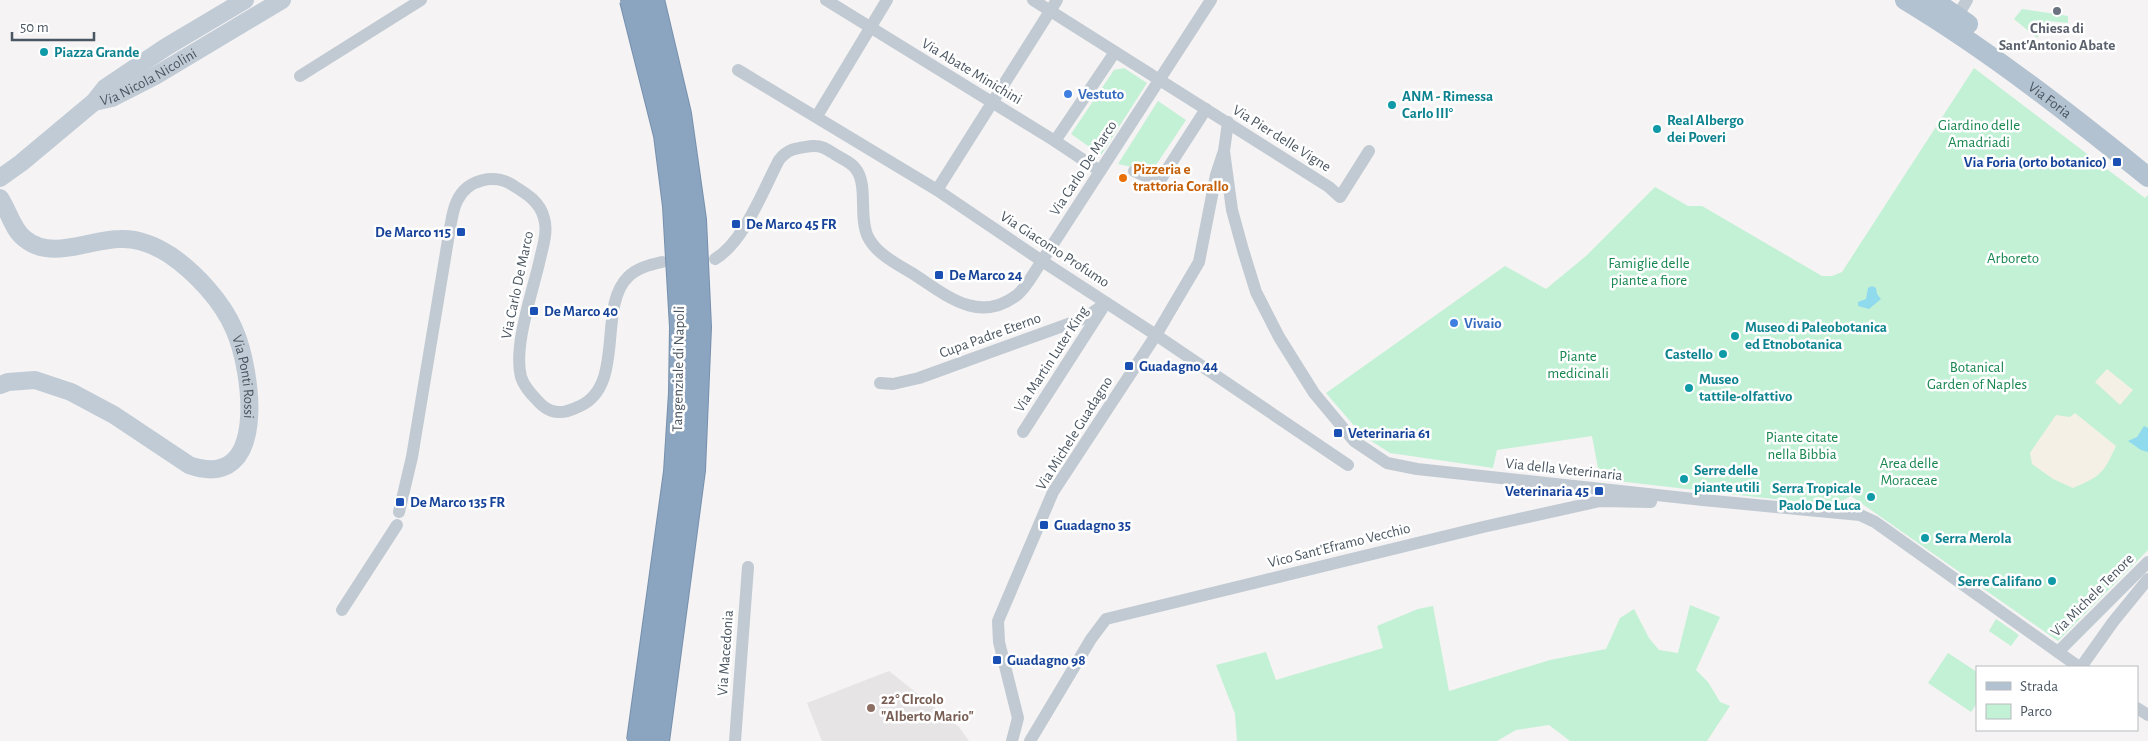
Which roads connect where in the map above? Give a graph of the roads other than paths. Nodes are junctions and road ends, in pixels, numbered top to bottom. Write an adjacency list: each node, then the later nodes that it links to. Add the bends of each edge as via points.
1 (245, 0): 17 (street, Via Nicola Nicolini)
2 (282, 0): 17 (street, Via Nicola Nicolini, via 155,76)
3 (421, 0): 18 (street)
4 (631, 0): 50 (highway, Tangenziale di Napoli, bridge, via 665,134 674,206 681,327 675,472)
5 (653, 0): 51 (highway, Tangenziale di Napoli, bridge, via 680,114 695,220 700,327 694,470)
6 (826, 0): 14 (street, Via Abate Minichini)
7 (887, 0): 14 (street)
8 (1033, 0): 12 (street)
9 (1211, 0): 19 (street, Via Carlo De Marco)
10 (1905, 0): 13 (main road, Via Foria)
11 (1933, 0): 13 (main road, Via Foria)
12 (1054, 6): 15 (street); 20 (street)
13 (1958, 15): 27 (main road, Via Foria); 30 (main road, Via Foria, via 2000,63)
14 (869, 27): 20 (street, Via Abate Minichini); 22 (street)
15 (1115, 52): 19 (street, Via Pier delle Vigne); 24 (street)
16 (738, 70): 22 (street, Via Giacomo Profumo)
17 (144, 71): 31 (street, Via Nicola Nicolini, via 112,98 94,102)
18 (300, 76)
19 (1159, 80): 21 (street, Via Pier delle Vigne); 28 (street, Via Carlo De Marco)
20 (993, 103): 24 (street, Via Abate Minichini); 32 (street)
21 (1206, 109): 23 (street, Via Pier delle Vigne); 29 (street, via 1159,182)
22 (817, 116): 32 (street, Via Giacomo Profumo)
23 (1228, 122): 25 (street); 26 (street, Via Pier delle Vigne, via 1340,197)
24 (1056, 141): 28 (street, Via Abate Minichini)
25 (1224, 151): 38 (street, Via Michele Guadagno, via 1216,175 1199,262); 43 (street, Via della Veterinaria, via 1232,210 1256,292 1314,393 1354,441 1387,462 1417,469)
26 (1369, 151)
27 (2148, 159)
28 (1100, 171): 36 (street, Via Carlo De Marco)
29 (1134, 171)
30 (2148, 177)
31 (0, 178)
32 (937, 190): 36 (street, Via Giacomo Profumo)
33 (0, 198): 40 (street, Via Ponti Rossi, via 17,231 34,246 61,248 122,239 146,243 169,255 192,273 221,307 234,328 243,353 250,410 246,443 226,466 214,470 200,469 92,401 71,392 34,380)
34 (715, 259): 36 (street, Via Carlo De Marco, via 727,252 738,237 785,152 816,146 824,147 854,167 860,177 868,238 880,252 957,303 982,308 1003,304 1018,294)
35 (662, 262): 46 (street, Via Carlo De Marco, via 641,268 627,277 620,288 603,384 587,402 557,412 542,406 528,392 521,377 520,346 543,249 544,218 533,198 509,182 493,178 480,180 464,189 456,201 449,234 402,511 392,517 397,525)
36 (1042, 262): 37 (street, Via Giacomo Profumo)
37 (1106, 303): 38 (street, Via Giacomo Profumo); 39 (street, Cupa Padre Eterno, via 1085,318 919,378 893,384); 41 (street, Via Martin Luter King)
38 (1156, 335): 42 (street, Via Giacomo Profumo); 53 (street, Via Michele Guadagno, via 1053,492 998,621 999,642 1018,718)
39 (880, 383)
40 (0, 385)
41 (1023, 432)
42 (1348, 465)
43 (1703, 500): 47 (street, Via della Veterinaria, via 1845,512 1866,517); 54 (street, Vico Sant'Eframo Vecchio, via 1677,504 1600,501 1110,618 1091,639)
44 (748, 567): 52 (street, Via Macedonia)
45 (2146, 572): 47 (street, Via Michele Tenore); 49 (street)
46 (342, 610)
47 (2058, 652): 48 (street, Via della Veterinaria)
48 (2079, 666)
49 (2081, 666)
50 (638, 741)
51 (658, 741)
52 (735, 741)
53 (1012, 741)
54 (1030, 741)

